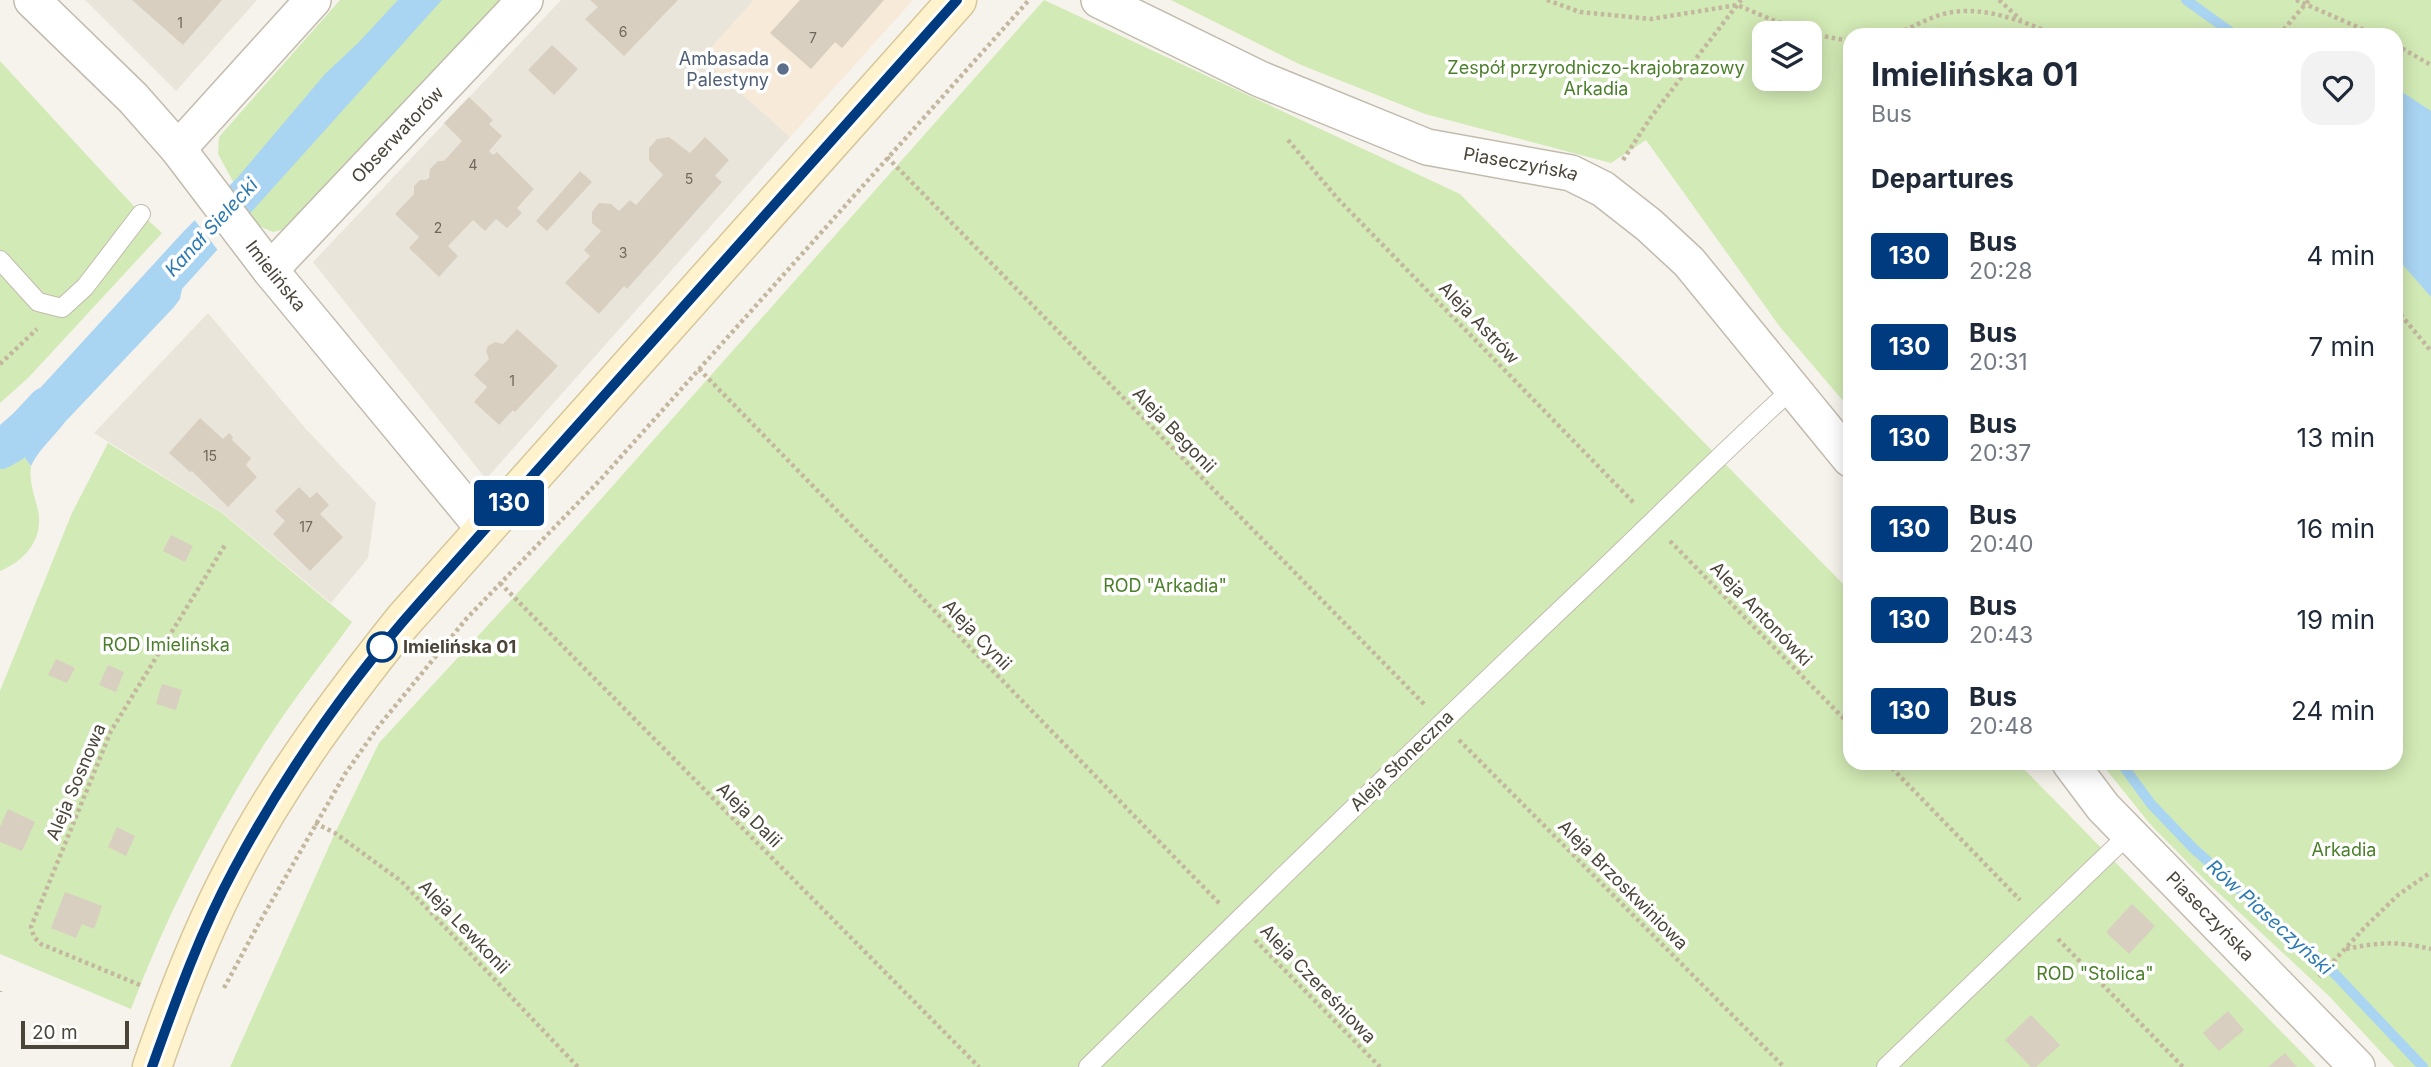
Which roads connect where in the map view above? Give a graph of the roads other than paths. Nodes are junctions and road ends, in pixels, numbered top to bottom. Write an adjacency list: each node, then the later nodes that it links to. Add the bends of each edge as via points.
1 (32, 0): 6 (street, Imielińska, via 133,98)
2 (313, 0): 6 (street)
3 (525, 0): 9 (street, Obserwatorów)
4 (957, 0): 12 (street)
5 (1099, 0): 10 (street, Piaseczyńska, via 1260,79 1427,147 1571,173 1603,189 1689,262)
6 (178, 149): 9 (street, Imielińska)
7 (141, 214): 8 (lane, via 85,287 62,308 38,302)
8 (0, 260)
9 (270, 271): 12 (street, Imielińska)
10 (1792, 389): 11 (street, Piaseczyńska); 16 (lane, Aleja Słoneczna)
11 (1843, 451)
12 (485, 530): 15 (street, via 375,655 296,765 213,911)
13 (2075, 770): 14 (street, Piaseczyńska)
14 (2129, 834): 17 (lane); 18 (street, Piaseczyńska)
15 (152, 1067)
16 (1088, 1067)
17 (1886, 1067)
18 (2357, 1067)

